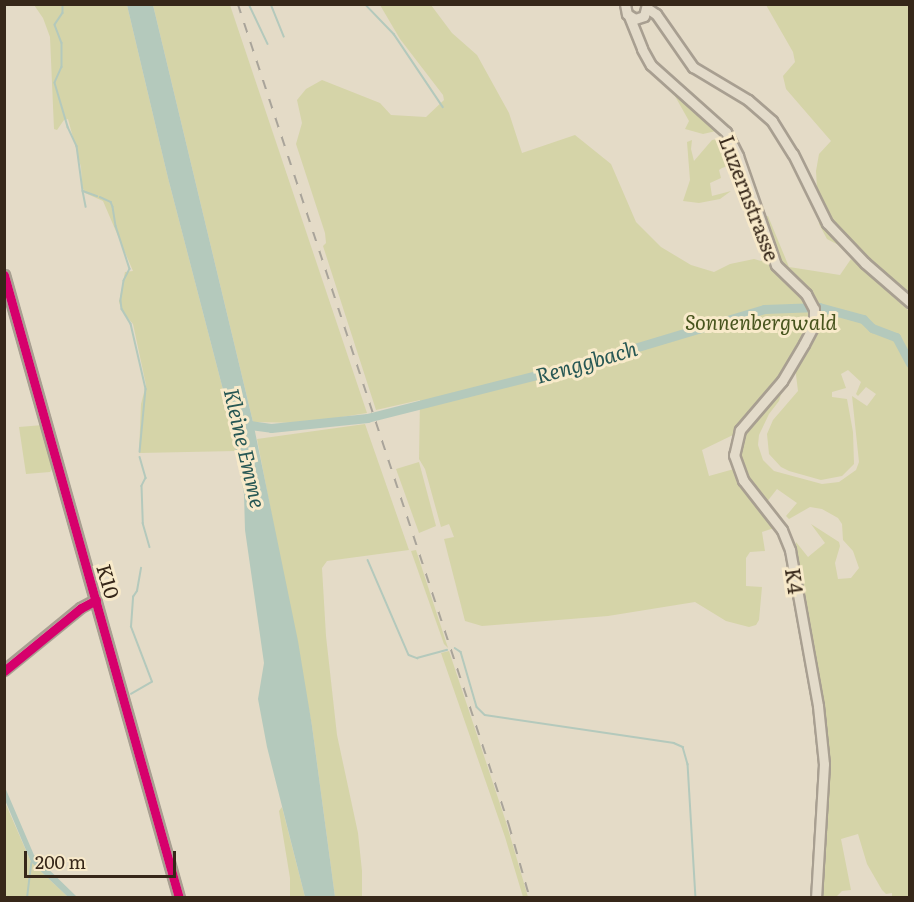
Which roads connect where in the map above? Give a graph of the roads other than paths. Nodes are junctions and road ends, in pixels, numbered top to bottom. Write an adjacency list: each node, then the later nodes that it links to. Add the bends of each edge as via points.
1 (625, 5): 3 (main road, Luzernstrasse)
2 (645, 11): 3 (main road); 4 (main road); 6 (main road, via 659,19 693,67 748,100 772,122 793,154 821,215 865,263)
3 (629, 16): 4 (main road, Luzernstrasse)
4 (639, 40): 7 (main road, Luzernstrasse, via 656,69 726,132 776,265)
5 (4, 275): 8 (main road, K10)
6 (909, 302)
7 (813, 306): 11 (main road, K4, via 814,321 787,373 740,430 734,455 743,480 782,530 790,550 823,751)
8 (96, 600): 9 (street); 10 (main road, K10)
9 (4, 671)
10 (179, 897)
11 (816, 897)

